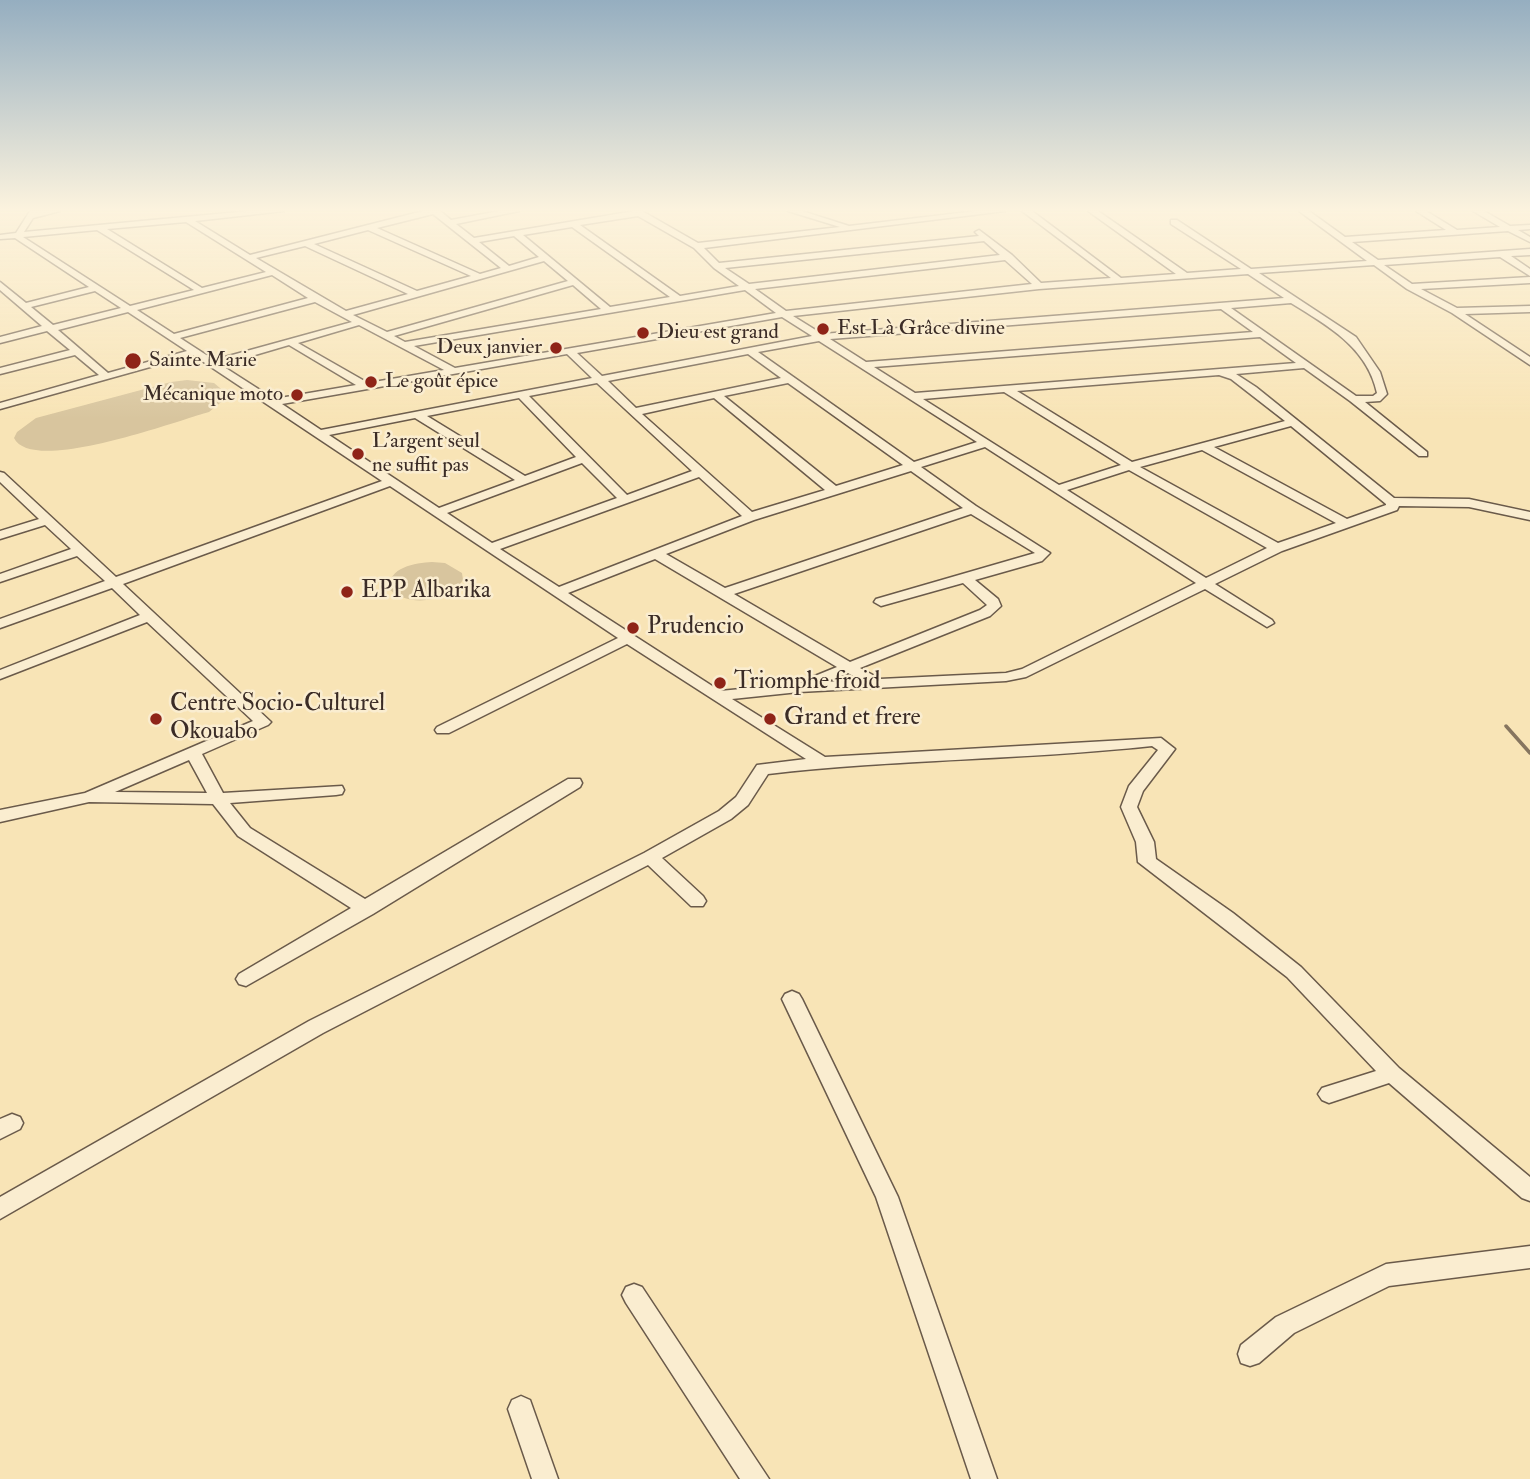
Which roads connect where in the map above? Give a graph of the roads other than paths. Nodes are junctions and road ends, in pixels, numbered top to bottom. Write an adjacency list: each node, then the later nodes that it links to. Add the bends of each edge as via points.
1 (84, 280): 22 (street)
2 (184, 280): 23 (street)
3 (239, 280): 23 (street)
4 (284, 280): 25 (street)
5 (385, 280): 24 (street)
6 (464, 280): 24 (street)
7 (572, 280): 17 (street)
8 (652, 280): 26 (street)
9 (738, 280): 20 (street)
10 (809, 280): 20 (street)
11 (1033, 280): 19 (street)
12 (1132, 280): 16 (street)
13 (1264, 280): 27 (street)
14 (1400, 280): 21 (street)
15 (1530, 280): 21 (street)
16 (1119, 281): 19 (street)
17 (574, 282): 32 (street); 39 (street)
18 (0, 285): 28 (street)
19 (1039, 286): 35 (street)
20 (749, 287): 26 (street); 35 (street)
21 (1410, 287): 33 (street)
22 (97, 288): 28 (street); 30 (street)
23 (200, 290): 30 (street)
24 (415, 294): 34 (street)
25 (316, 299): 34 (street); 40 (street)
26 (678, 299): 32 (street)
27 (1292, 300): 29 (street); 64 (street, via 1346,334 1367,357 1382,394 1376,399)
28 (24, 306): 37 (street)
29 (1224, 307): 38 (street); 41 (street)
30 (128, 308): 37 (street); 40 (street)
31 (1530, 309): 33 (street)
32 (609, 311): 44 (street)
33 (1455, 311): 49 (street)
34 (346, 314): 36 (street)
35 (785, 314): 41 (street); 46 (street)
36 (361, 322): 39 (street); 43 (street)
37 (48, 328): 42 (street); 45 (street)
38 (1261, 334): 51 (street); 52 (street)
39 (384, 336): 44 (street)
40 (173, 337): 48 (street)
41 (823, 337): 47 (street); 51 (street)
42 (0, 340)
43 (290, 342): 50 (street); 59 (street)
44 (403, 345): 53 (street)
45 (77, 351): 54 (street); 56 (street)
46 (568, 351): 53 (street); 58 (street)
47 (750, 351): 57 (street); 58 (street)
48 (194, 352): 50 (street); 56 (street)
49 (1530, 362)
50 (212, 364): 65 (street)
51 (866, 365): 63 (street)
52 (1308, 365): 55 (street); 64 (street)
53 (452, 370): 59 (street)
54 (0, 371)
55 (1220, 372): 60 (street); 69 (street, via 1252,388)
56 (106, 376): 66 (street)
57 (790, 379): 61 (street); 75 (street)
58 (600, 380): 62 (street); 67 (street)
59 (366, 386): 65 (street)
60 (1006, 390): 63 (street); 76 (street)
61 (716, 395): 67 (street); 82 (street)
62 (522, 396): 68 (street); 74 (street)
63 (915, 396): 71 (street)
64 (1354, 399): 73 (street)
65 (269, 403): 70 (street)
66 (0, 406)
67 (634, 412): 77 (street)
68 (417, 415): 70 (street); 79 (street)
69 (1291, 423): 72 (street); 86 (street)
70 (317, 434): 80 (street)
71 (987, 443): 75 (street); 81 (street)
72 (1203, 446): 76 (street); 92 (street)
73 (1423, 454)
74 (584, 458): 79 (street); 85 (street)
75 (912, 466): 82 (street); 87 (street)
76 (1130, 466): 81 (street); 95 (street)
77 (701, 472): 85 (street); 90 (street)
78 (0, 476): 83 (street)
79 (523, 481): 88 (street)
80 (390, 482): 88 (street); 100 (street)
81 (1057, 489): 101 (street)
82 (833, 490): 90 (street)
83 (15, 491): 84 (street); 91 (street)
84 (0, 495)
85 (625, 500): 94 (street)
86 (1391, 502): 89 (street, via 1469,503); 92 (street, via 1389,510)
87 (972, 509): 98 (street, via 1044,553); 103 (street)
88 (437, 513): 94 (street)
89 (1530, 516)
90 (750, 517): 97 (street)
91 (45, 520): 93 (street); 96 (street)
92 (1345, 523): 95 (street)
93 (0, 535)
94 (490, 548): 102 (street)
95 (1277, 548): 101 (street)
96 (78, 551): 99 (street); 100 (street)
97 (655, 553): 102 (street); 103 (street)
98 (964, 577): 104 (street); 109 (street, via 994,606)
99 (0, 578)
100 (113, 583): 105 (street); 107 (street)
101 (1203, 583): 106 (street); 111 (street, via 1026,673)
102 (558, 592): 108 (street)
103 (724, 593): 109 (street)
104 (881, 602)
105 (149, 616): 110 (street); 115 (street, via 263,722)
106 (1267, 623)
107 (0, 624)
108 (629, 638): 113 (street); 114 (street)
109 (850, 667): 111 (street); 112 (street)
110 (0, 675)
111 (877, 684): 112 (street)
112 (799, 688): 113 (street)
113 (717, 696): 116 (street)
114 (443, 730)
115 (193, 752): 119 (street); 120 (street)
116 (820, 761): 122 (street, via 763,768 735,808); 127 (street, via 1163,744 1167,749 1135,790 1129,807 1145,842 1147,862 1294,972)
117 (574, 783): 124 (street)
118 (336, 790): 120 (street)
119 (89, 797): 120 (street); 121 (street)
120 (218, 799): 124 (street, via 244,832)
121 (0, 816)
122 (650, 857): 123 (street); 130 (street, via 316,1027)
123 (696, 901)
124 (367, 909): 125 (street)
125 (246, 978)
126 (792, 999): 137 (street, via 887,1197)
127 (1392, 1074): 128 (street); 129 (street)
128 (1329, 1094)
129 (1530, 1191)
130 (0, 1209)
131 (1530, 1257): 133 (street, via 1386,1275 1285,1325)
132 (634, 1295): 136 (street)
133 (1250, 1354)
134 (522, 1409): 135 (street)
135 (545, 1479)
136 (756, 1479)
137 (984, 1479)

